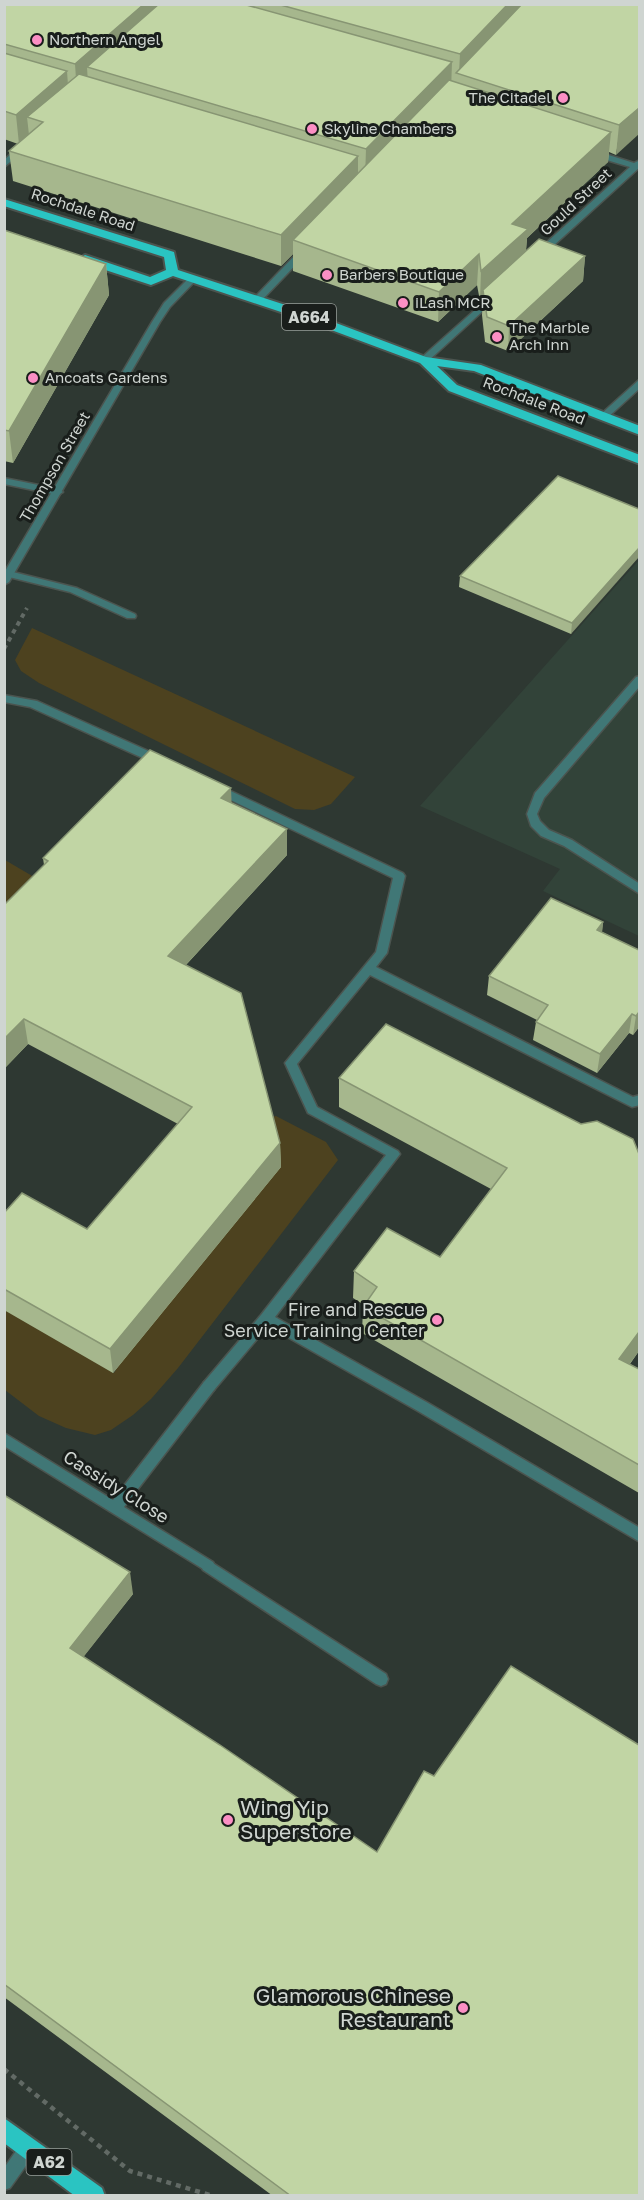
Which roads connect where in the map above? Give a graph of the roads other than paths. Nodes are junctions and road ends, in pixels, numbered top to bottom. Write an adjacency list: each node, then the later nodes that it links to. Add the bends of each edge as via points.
1 (28, 143): 4 (street)
2 (580, 148): 3 (street)
3 (637, 164): 8 (street, Gould Street)
4 (4, 165)
5 (4, 202): 9 (highway, Rochdale Road, via 170,255)
6 (314, 240): 12 (street)
7 (72, 255): 9 (highway, via 151,281)
8 (529, 263)
9 (172, 272): 10 (highway, Rochdale Road / A664)
10 (193, 279): 12 (highway, Rochdale Road / A664); 19 (street, Thompson Street, via 156,322)
11 (504, 286): 13 (street)
12 (258, 299): 13 (highway, Rochdale Road / A664)
13 (424, 360): 15 (highway, Rochdale Road / A664, via 477,369); 17 (highway, Rochdale Road / A664, via 453,388)
14 (639, 382): 15 (street)
15 (603, 417): 16 (highway, Rochdale Road / A664)
16 (639, 431)
17 (639, 460)
18 (4, 481): 19 (street)
19 (58, 492): 20 (street, Thompson Street)
20 (7, 578): 21 (street, via 74,590)
21 (131, 616)
22 (639, 679): 26 (street, via 539,796 532,814 546,833)
23 (4, 699): 24 (street, via 33,704)
24 (175, 768)
25 (207, 783): 27 (street, via 399,876 381,953)
26 (639, 890)
27 (369, 969): 28 (street, via 632,1102); 29 (street, via 291,1063 312,1110 394,1154)
28 (639, 1100)
29 (266, 1319): 31 (street); 32 (street)
30 (4, 1439): 31 (street, Cassidy Close)
31 (116, 1507): 33 (street, Cassidy Close)
32 (639, 1536)
33 (381, 1679)
34 (4, 2128): 35 (highway, A62)
35 (29, 2147): 36 (street); 37 (highway, A62)
36 (4, 2182)
37 (94, 2196)

